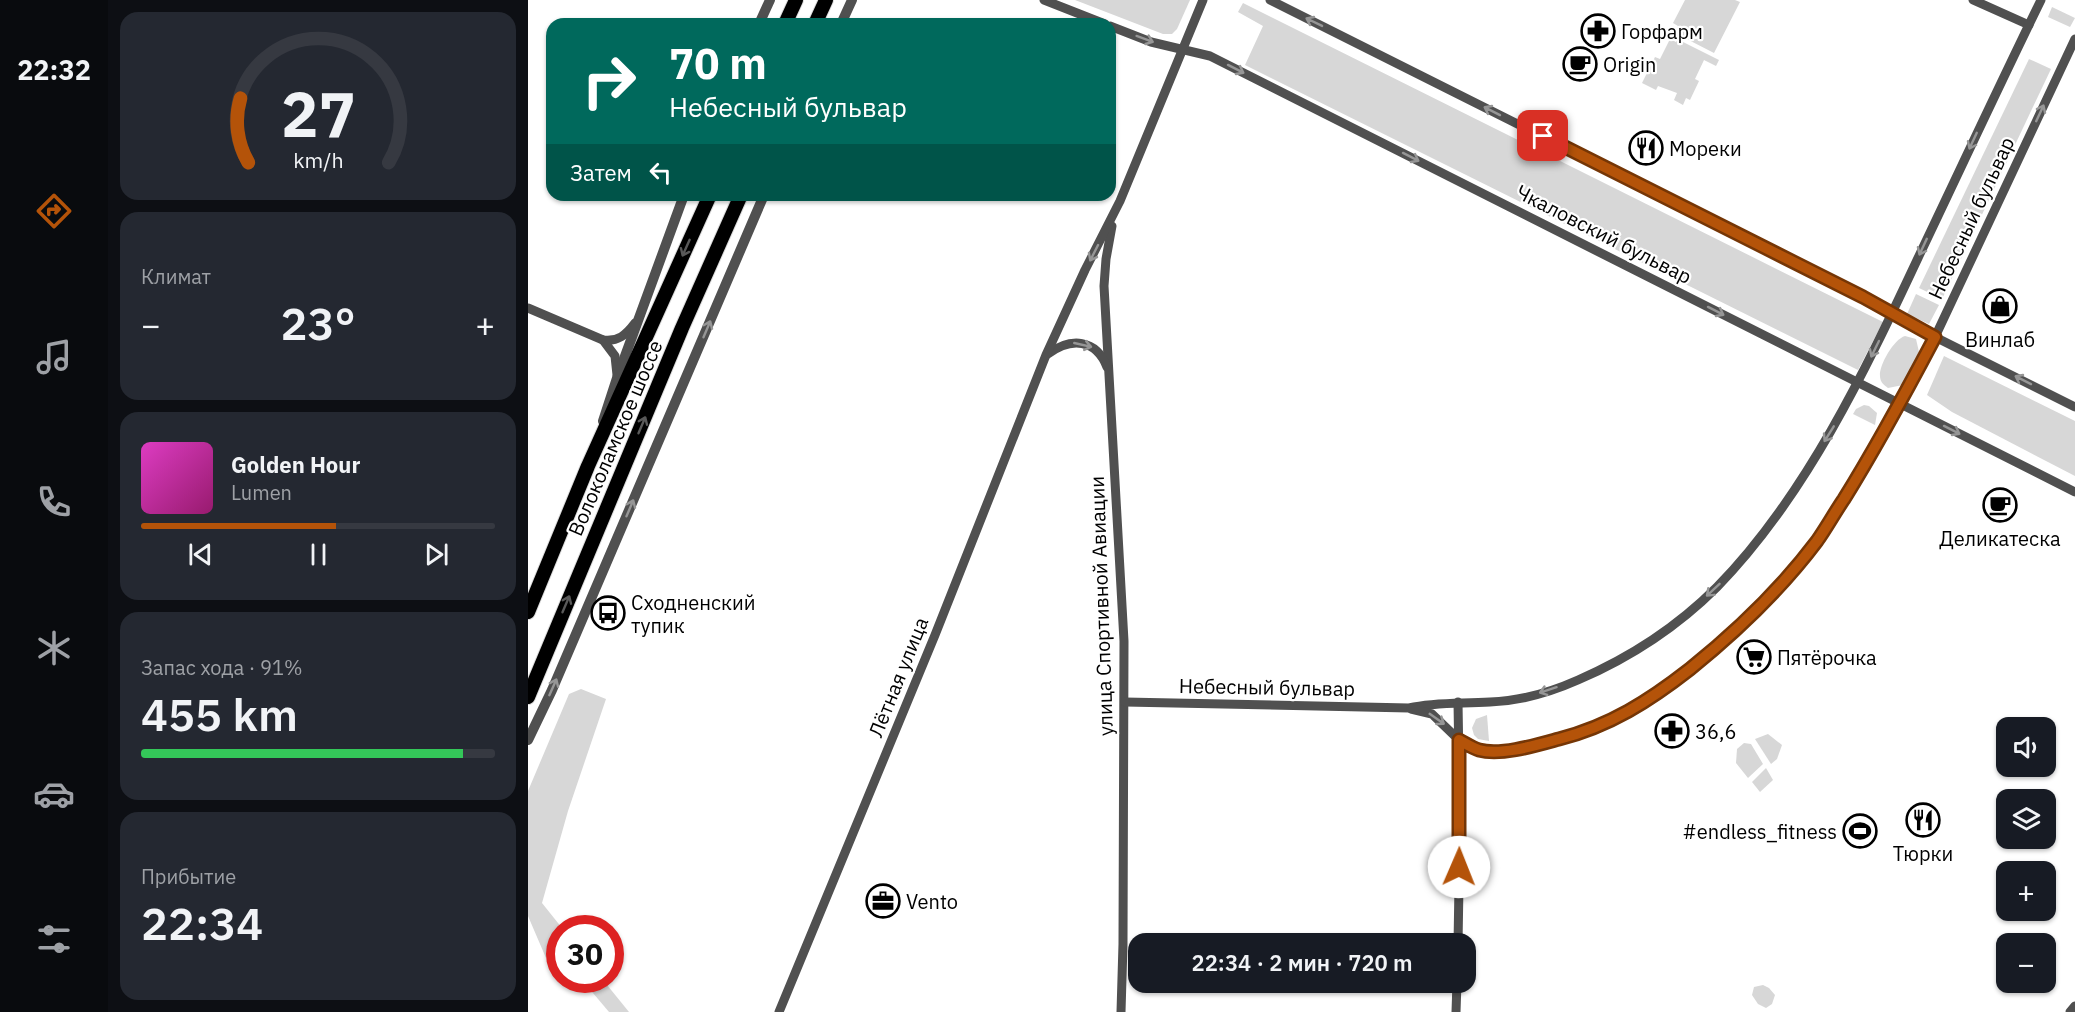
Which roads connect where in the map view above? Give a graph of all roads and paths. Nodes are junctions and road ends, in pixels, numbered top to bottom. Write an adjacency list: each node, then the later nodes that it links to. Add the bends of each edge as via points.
1 (770, 0): 10 (street)
2 (796, 0): 11 (main road)
3 (826, 0): 12 (main road)
4 (852, 0): 13 (street)
5 (1044, 0): 14 (street)
6 (1203, 0): 18 (street, Лётная улица)
7 (1270, 0): 25 (street, one-way to 7)
8 (1973, 0): 15 (street)
9 (2041, 0): 15 (street, Небесный бульвар)
10 (762, 18)
11 (788, 18)
12 (818, 18)
13 (844, 18)
14 (1090, 18)
15 (2029, 25): 25 (street, Небесный бульвар, one-way to 25)
16 (1116, 28): 18 (street, Чкаловский бульвар, one-way to 18)
17 (2074, 42): 27 (street, Небесный бульвар, one-way to 17)
18 (1182, 50): 23 (street, Лётная улица); 32 (street, Чкаловский бульвар, one-way to 32, via 1210,56)
19 (682, 201): 26 (street)
20 (707, 201): 35 (main road, Волоколамское шоссе, one-way to 35)
21 (737, 201): 40 (main road, Волоколамское шоссе, one-way to 21)
22 (762, 201): 44 (street, one-way to 22)
23 (1120, 201): 29 (street, Лётная улица, one-way to 29); 30 (street, улица Спортивной Авиации, via 1110,234 1104,286)
24 (528, 308): 28 (street)
25 (1892, 314): 27 (street); 32 (street, Небесный бульвар, one-way to 32)
26 (638, 318): 28 (street, via 622,337); 31 (street)
27 (1935, 337): 33 (street, Небесный бульвар); 34 (street, one-way to 27)
28 (603, 339): 31 (street, via 615,356)
29 (1046, 355): 30 (street, one-way to 30, via 1075,342 1093,346 1104,358); 49 (street, Лётная улица)
30 (1109, 372): 41 (street, улица Спортивной Авиации)
31 (617, 378): 35 (street)
32 (1857, 383): 33 (street, Чкаловский бульвар); 42 (street, Небесный бульвар, one-way to 42, via 1830,433 1760,539 1716,588 1682,618 1615,662 1576,681 1530,696)
33 (1900, 404): 36 (street, Чкаловский бульвар, one-way to 36); 45 (street, Небесный бульвар, via 1819,538 1794,569 1726,639 1674,681 1613,721 1574,736 1494,752 1478,750)
34 (2075, 407)
35 (588, 466): 37 (main road, Волоколамское шоссе)
36 (2075, 492)
37 (545, 570): 38 (street); 39 (main road, Волоколамское шоссе)
38 (528, 595)
39 (528, 612)
40 (528, 697)
41 (1125, 702): 43 (street, Небесный бульвар); 50 (street, улица Спортивной Авиации)
42 (1458, 702): 43 (street, Небесный бульвар); 45 (street)
43 (1409, 708): 45 (street, Небесный бульвар, one-way to 45, via 1432,714)
44 (529, 738)
45 (1459, 740): 46 (street)
46 (1458, 933)
47 (1457, 993): 51 (street)
48 (2075, 1006): 52 (street)
49 (779, 1012)
50 (1121, 1012)
51 (1456, 1012)
52 (2070, 1012)

